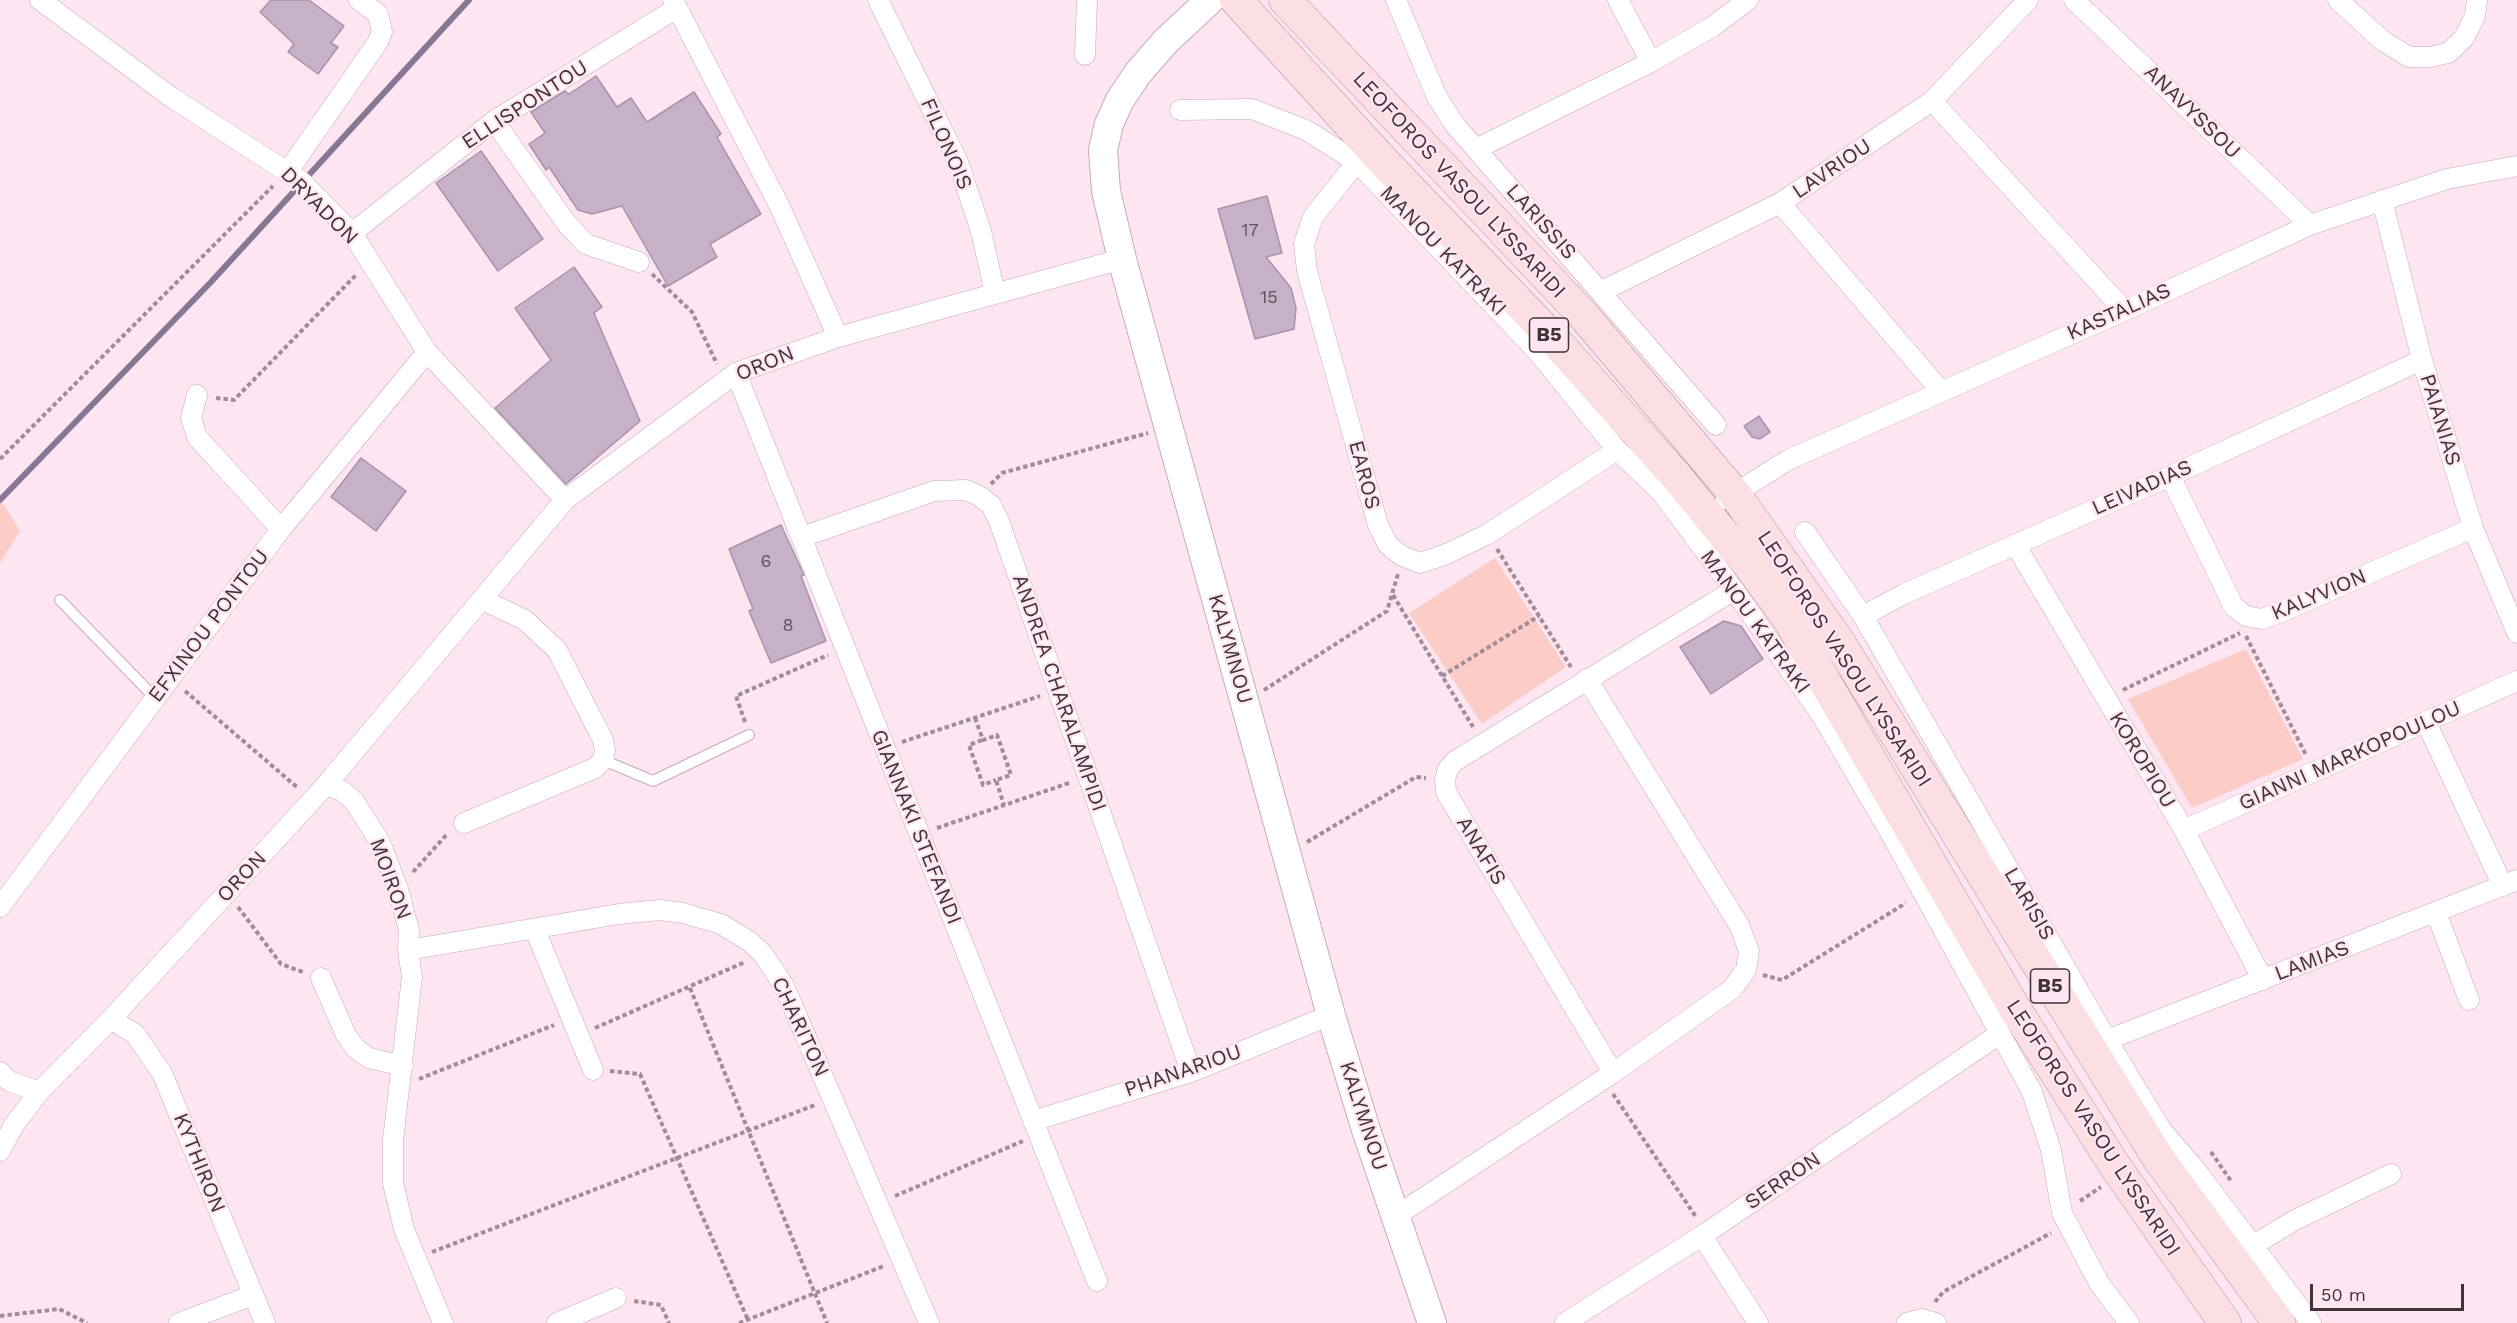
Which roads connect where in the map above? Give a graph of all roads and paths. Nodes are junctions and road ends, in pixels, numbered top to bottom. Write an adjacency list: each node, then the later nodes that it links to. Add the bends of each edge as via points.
1 (40, 0): 24 (street, DRYADON, via 171,97)
2 (359, 0): 24 (street, via 378,14 382,32)
3 (878, 0): 33 (street, FILONOIS, via 958,162 981,231)
4 (1087, 0): 16 (street)
5 (1210, 0): 29 (street, KALYMNOU, via 1138,74 1108,124 1103,150 1106,191)
6 (1236, 0): 49 (main road, LEOFOROS VASOU LYSSARIDI / B5, via 1552,337)
7 (1285, 0): 46 (main road, LEOFOROS VASOU LYSSARIDI / B5, via 1583,315)
8 (1396, 0): 21 (street, LARISSIS, via 1437,97)
9 (1618, 0): 17 (street)
10 (1748, 0): 17 (street, via 1712,27)
11 (2028, 0): 18 (street, LAVRIOU)
12 (2074, 0): 27 (street, ANAVYSSOU)
13 (2338, 0): 14 (street, via 2383,41 2409,57 2448,53 2464,38 2475,16)
14 (2477, 0)
15 (675, 4): 20 (street, ELLISPONTOU); 35 (street, via 780,207)
16 (1085, 54)
17 (1651, 62): 21 (street)
18 (1932, 101): 26 (street, LAVRIOU); 34 (street)
19 (1180, 110): 22 (street, MANOU KATRAKI, via 1252,110 1306,130)
20 (494, 121): 28 (street, ELLISPONTOU); 31 (street, via 567,224 586,244)
21 (1476, 149): 32 (street, LARISSIS)
22 (1357, 162): 43 (street, MANOU KATRAKI, via 1537,351); 56 (street, EAROS, via 1313,217 1304,244 1308,271 1378,525 1388,545)
23 (2517, 166): 25 (street, KASTALIAS, via 2447,179)
24 (294, 176): 28 (street, DRYADON); 44 (path)
25 (2382, 200): 27 (street, KASTALIAS); 37 (street, PAIANIAS)
26 (1780, 203): 32 (street, LAVRIOU); 39 (street)
27 (2310, 225): 34 (street, KASTALIAS)
28 (352, 233): 30 (street, DRYADON)
29 (1122, 259): 33 (street, ORON); 42 (street, KALYMNOU)
30 (370, 262): 36 (street, DRYADON); 40 (path, via 234,400)
31 (639, 262): 38 (path, via 692,312)
32 (1602, 291): 41 (street, LARISSIS)
33 (995, 294): 35 (street, ORON)
34 (2124, 310): 39 (street, KASTALIAS)
35 (838, 337): 38 (street, ORON)
36 (427, 352): 48 (street, DRYADON); 51 (street, EFXINOU PONTOU)
37 (2422, 360): 45 (street, LEIVADIAS); 50 (street, PAIANIAS)
38 (731, 377): 48 (street, ORON); 54 (street, GIANNAKI STEFANDI)
39 (1940, 390): 46 (street, KASTALIAS, via 1788,460)
40 (196, 395): 51 (street, via 190,418 197,437)
41 (1716, 425)
42 (1168, 427): 47 (path, via 1002,473); 72 (street, KALYMNOU)
43 (1617, 450): 53 (street); 57 (street, MANOU KATRAKI, via 1660,492)
44 (0, 459)
45 (2170, 476): 50 (street, KALYVION, via 2234,607 2246,616 2262,619); 55 (street, LEIVADIAS)
46 (1734, 493): 49 (street, KASTALIAS); 154 (main road, LEOFOROS VASOU LYSSARIDI / B5, via 1837,639 2158,1158)
47 (980, 496): 54 (street, via 966,490 934,491); 69 (street, ANDREA CHARALAMPIDI, via 991,505 999,521)
48 (565, 500): 60 (street, ORON)
49 (1707, 513): 153 (main road, LEOFOROS VASOU LYSSARIDI / B5, via 1788,618 2014,1006 2113,1163)
50 (2473, 528): 63 (street, PAIANIAS)
51 (281, 529): 66 (street, EFXINOU PONTOU)
52 (1805, 532): 62 (street, LARISIS)
53 (1488, 534): 56 (street, via 1420,562); 61 (path)
54 (802, 537): 64 (street, GIANNAKI STEFANDI)
55 (2015, 544): 62 (street, LEIVADIAS); 71 (street, KOROPIOU)
56 (1402, 556): 58 (path)
57 (1734, 590): 67 (street); 94 (street, MANOU KATRAKI, via 1822,716)
58 (1393, 595): 65 (path); 72 (path, via 1387,611)
59 (60, 600): 70 (lane)
60 (483, 600): 79 (street, via 525,620 557,650 603,740); 84 (street, ORON)
61 (1539, 616): 65 (path); 67 (path)
62 (1863, 616): 109 (street, LARISIS)
63 (2517, 633)
64 (845, 648): 75 (path, via 736,696); 78 (street, GIANNAKI STEFANDI)
65 (1443, 676): 77 (path)
66 (170, 678): 70 (street, EFXINOU PONTOU); 85 (path)
67 (1583, 681): 77 (street); 100 (street, via 1738,925 1749,951)
68 (2517, 681): 74 (street, GIANNI MARKOPOULOU)
69 (1058, 690): 73 (path); 113 (street, ANDREA CHARALAMPIDI)
70 (155, 698): 95 (street, EFXINOU PONTOU)
71 (2106, 699): 80 (path, via 2244,631); 89 (street, KOROPIOU)
72 (1245, 702): 90 (street, KALYMNOU)
73 (975, 718): 76 (path); 78 (path)
74 (2426, 722): 80 (street, GIANNI MARKOPOULOU); 91 (street)
75 (749, 735): 79 (lane, via 653,781)
76 (983, 740): 82 (path, via 969,745 983,785); 82 (path, via 997,735 1011,774)
77 (1483, 743): 81 (street, via 1455,761)
78 (885, 748): 118 (street, GIANNAKI STEFANDI)
79 (603, 760): 87 (street, via 595,768)
80 (2315, 772): 89 (street, GIANNI MARKOPOULOU)
81 (1445, 779): 90 (path, via 1416,777); 114 (street, ANAFIS, via 1446,792)
82 (996, 780): 86 (path)
83 (1079, 780): 86 (path)
84 (326, 785): 85 (street, ORON); 92 (street, MOIRON, via 354,801 380,842)
85 (312, 800): 93 (street, ORON)
86 (1004, 805): 88 (path)
87 (464, 823): 92 (path, via 442,837)
88 (937, 828)
89 (2184, 830): 102 (street, KOROPIOU)
90 (1287, 853): 105 (street, KALYMNOU)
91 (2510, 883): 96 (street, LAMIAS)
92 (398, 889): 98 (street, MOIRON, via 409,930)
93 (227, 892): 101 (path, via 281,964); 106 (street, ORON)
94 (1922, 893): 100 (path, via 1782,980); 108 (street, MANOU KATRAKI)
95 (0, 907)
96 (2436, 912): 102 (street, LAMIAS); 104 (street)
97 (535, 930): 98 (street, CHARITON); 99 (street, CHARITON, via 660,910 721,924); 107 (street)
98 (408, 950): 110 (street, MOIRON, via 412,977)
99 (763, 954): 103 (path); 117 (street, CHARITON, via 784,986)
100 (1746, 970): 114 (street, via 1732,988)
101 (321, 978): 110 (street, via 356,1049 369,1058)
102 (2263, 980): 109 (street, LAMIAS)
103 (690, 988): 107 (path); 119 (path)
104 (2469, 1000)
105 (1331, 1014): 113 (street, PHANARIOU); 127 (street, KALYMNOU)
106 (111, 1019): 116 (street, ORON); 135 (street, KYTHIRON, via 135,1034 162,1073)
107 (575, 1027): 111 (street); 115 (path)
108 (1998, 1035): 128 (street, MANOU KATRAKI, via 2031,1092 2051,1150); 129 (street, SERRON)
109 (2107, 1040): 130 (street, LARISIS, via 2162,1131)
110 (403, 1066): 115 (street, MOIRON)
111 (593, 1070): 122 (path, via 640,1074)
112 (0, 1072): 116 (street, via 9,1081)
113 (1191, 1072): 118 (street, PHANARIOU)
114 (1608, 1076): 127 (street); 129 (path)
115 (400, 1086): 131 (street, MOIRON, via 393,1140 393,1183)
116 (39, 1092): 120 (street, ORON)
117 (832, 1098): 119 (path); 126 (street, CHARITON)
118 (1035, 1128): 126 (path); 133 (street, GIANNAKI STEFANDI)
119 (748, 1131): 122 (path); 134 (path)
120 (0, 1151)
121 (2211, 1152): 124 (path)
122 (678, 1159): 131 (path); 138 (path)
123 (2391, 1174): 130 (street, via 2295,1220)
124 (2233, 1183)
125 (2103, 1185): 128 (path)
126 (878, 1204): 132 (street, CHARITON)
127 (1396, 1216): 149 (street, KALYMNOU)
128 (2065, 1219): 139 (path, via 1943,1292); 152 (street, MANOU KATRAKI, via 2099,1283)
129 (1704, 1234): 150 (street, SERRON); 151 (street)
130 (2252, 1246): 155 (street, LARISIS)
131 (416, 1258): 143 (street, MOIRON)
132 (901, 1259): 134 (path); 148 (street, CHARITON)
133 (1097, 1281)
134 (814, 1293): 138 (path); 147 (path)
135 (253, 1295): 141 (street); 142 (street, KYTHIRON)
136 (616, 1298): 144 (street); 145 (path, via 661,1305)
137 (0, 1316): 140 (path, via 59,1309)
138 (748, 1320): 146 (path)
139 (1922, 1322)
140 (87, 1323)
141 (179, 1323)
142 (264, 1323)
143 (443, 1323)
144 (556, 1323)
145 (669, 1323)
146 (739, 1323)
147 (827, 1323)
148 (929, 1323)
149 (1432, 1323)
150 (1565, 1323)
151 (1758, 1323)
152 (2129, 1323)
153 (2225, 1323)
154 (2279, 1323)
155 (2311, 1323)

